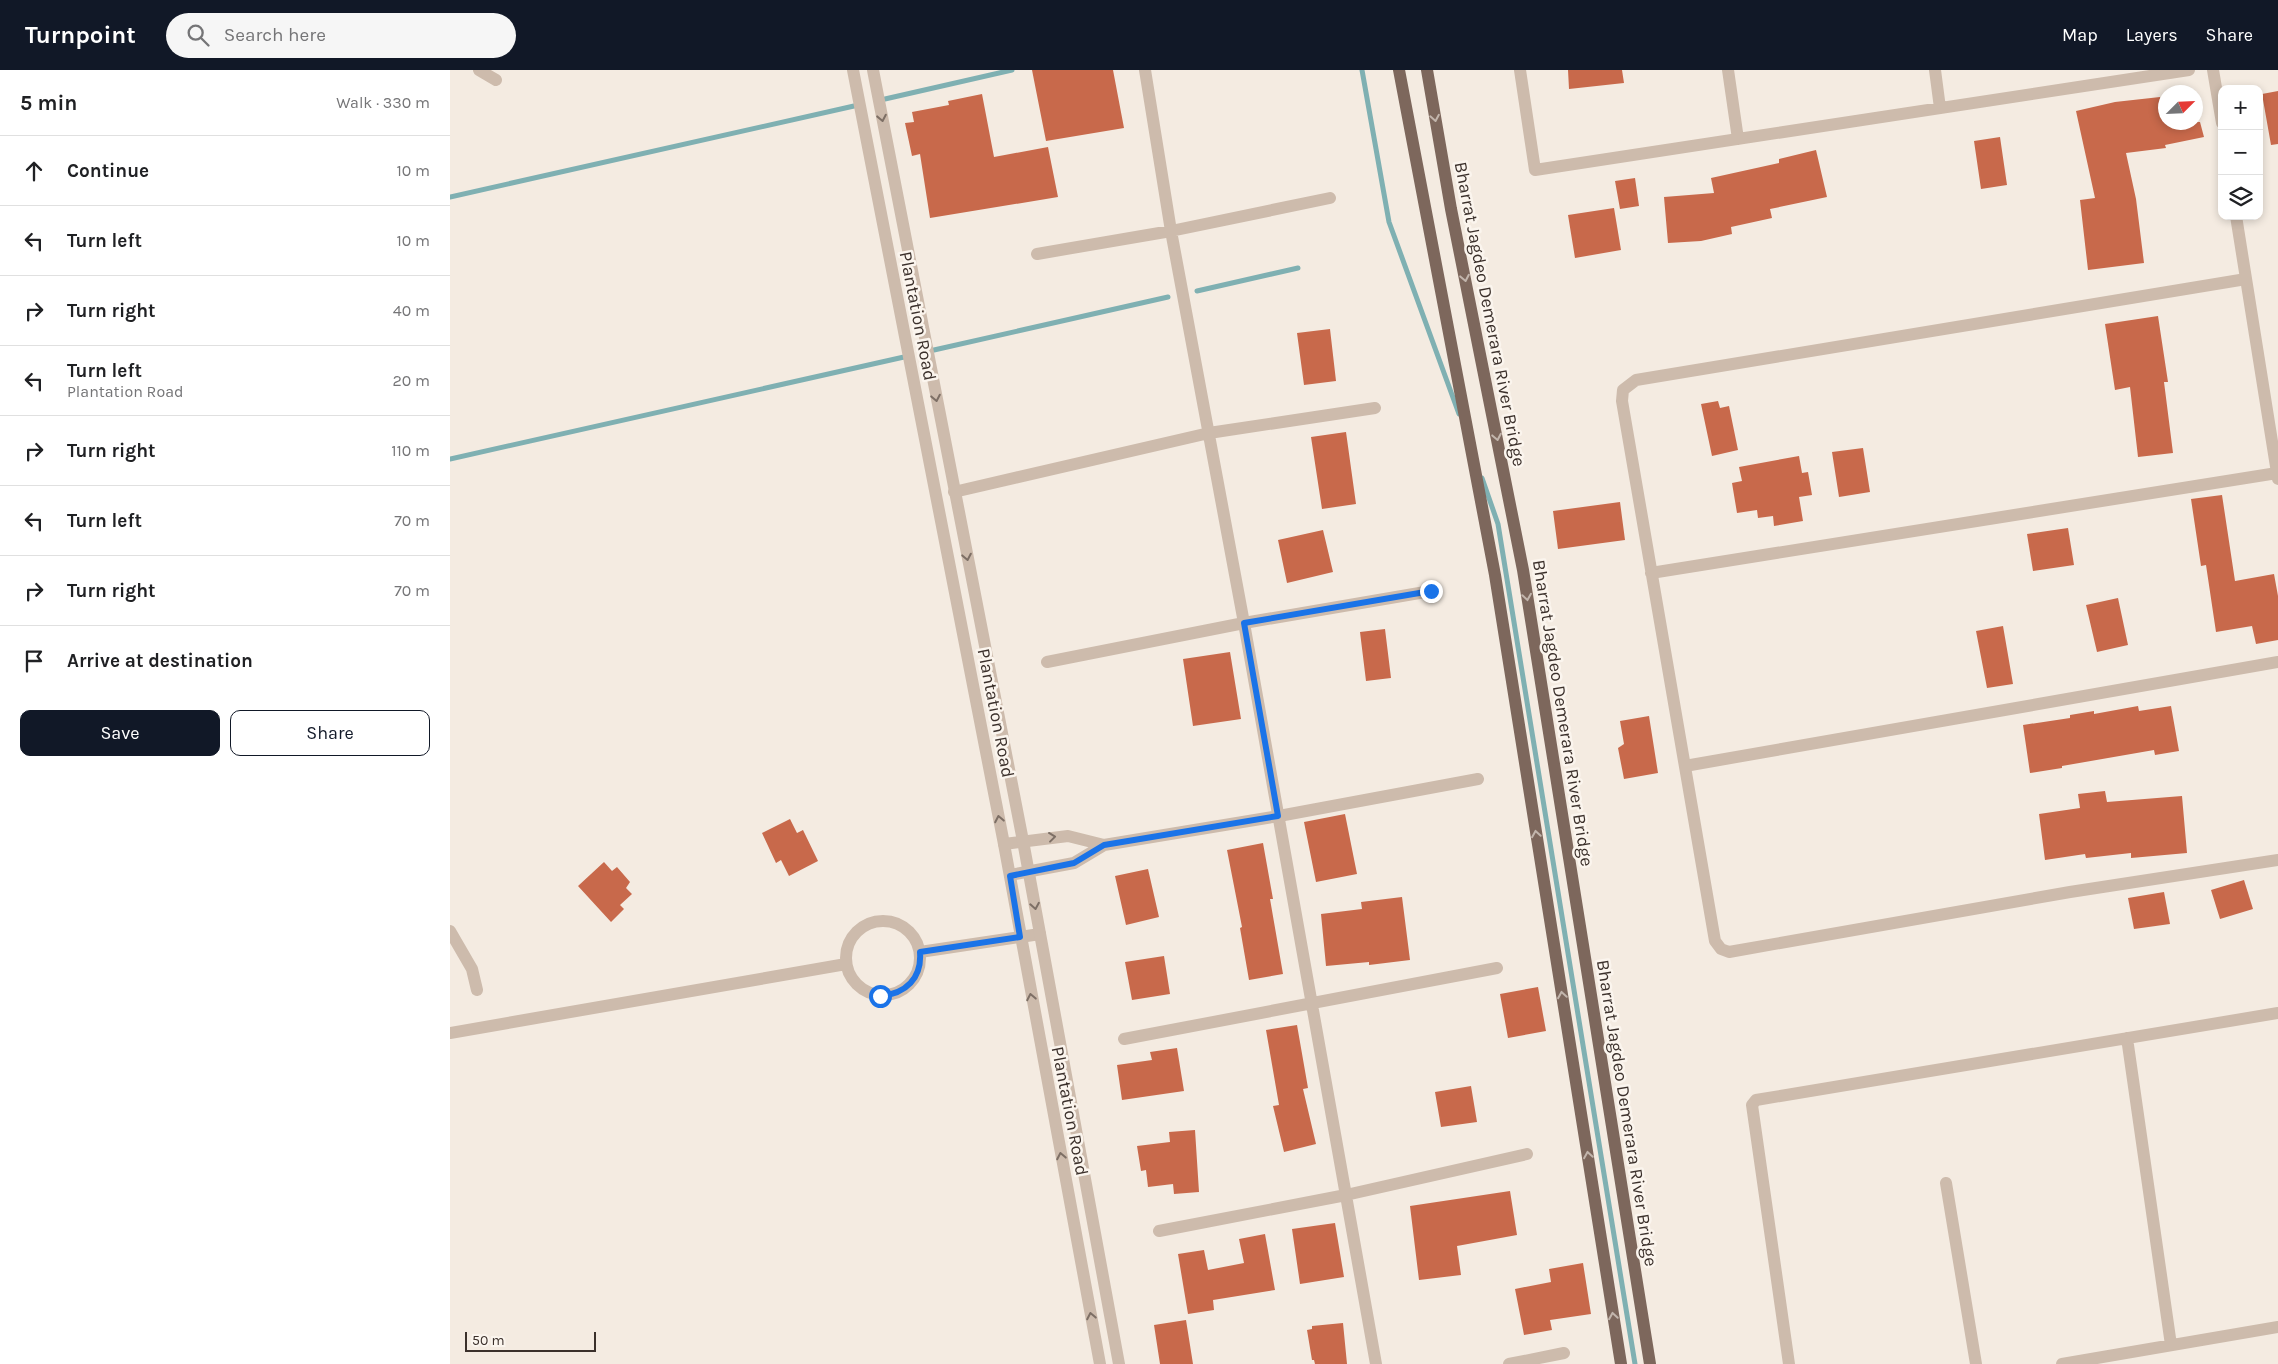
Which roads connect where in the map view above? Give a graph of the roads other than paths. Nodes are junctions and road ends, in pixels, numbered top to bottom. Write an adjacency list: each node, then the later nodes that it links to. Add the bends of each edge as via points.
1 (479, 70): 13 (street)
2 (852, 70): 35 (street, Plantation Road, one-way to 2)
3 (873, 70): 25 (street, Plantation Road, one-way to 25)
4 (1144, 70): 19 (street)
5 (1399, 70): 63 (main road, one-way to 5, via 1495,575)
6 (1427, 70): 64 (main road, Bharrat Jagdeo Demerara River Bridge, one-way to 64, via 1451,209 1523,570)
7 (1520, 70): 16 (street, via 1535,170)
8 (1728, 70): 16 (street)
9 (1934, 70): 15 (street)
10 (2189, 70): 12 (street)
11 (2213, 70): 14 (street)
12 (2139, 74): 15 (street)
13 (496, 80)
14 (2218, 99)
15 (1940, 108): 16 (street)
16 (1738, 139)
17 (1330, 198): 19 (street)
18 (2237, 220): 21 (street)
19 (1171, 231): 20 (street); 23 (street)
20 (1037, 254)
21 (2246, 278): 24 (street); 26 (street, via 1636,380 1622,390 1622,401)
22 (1375, 408): 23 (street)
23 (1209, 433): 25 (street); 28 (street)
24 (2278, 476): 26 (street)
25 (954, 492): 34 (street, Plantation Road, one-way to 34)
26 (1651, 573): 31 (street)
27 (1431, 591): 28 (street)
28 (1244, 623): 29 (street); 33 (street)
29 (1047, 662)
30 (2278, 662): 31 (street)
31 (1685, 766): 37 (street, via 1716,941 1721,949 1729,952)
32 (1478, 779): 33 (street)
33 (1278, 816): 36 (street); 47 (street)
34 (1023, 841): 35 (street); 36 (street, one-way to 36, via 1068,836); 38 (street, Plantation Road)
35 (1004, 844): 39 (street, Plantation Road)
36 (1104, 845): 38 (street, via 1074,863)
37 (2278, 860)
38 (1029, 872): 39 (street); 41 (street, Plantation Road, one-way to 41)
39 (1010, 876): 42 (street, Plantation Road)
40 (450, 931): 46 (street, via 472,969)
41 (1040, 934): 42 (street); 60 (street, Plantation Road)
42 (1020, 937): 43 (street); 59 (street, Plantation Road, one-way to 42)
43 (920, 952): 44 (street, via 914,980 899,992 889,995 880,996 861,988 849,974); 44 (street, via 917,942 905,927 877,921 867,924 852,936)
44 (846, 964): 49 (street)
45 (1497, 968): 47 (street)
46 (477, 990)
47 (1312, 1003): 51 (street); 54 (street)
48 (2278, 1013): 50 (street)
49 (450, 1033)
50 (2126, 1038): 57 (street); 65 (street, via 1756,1100 1752,1105)
51 (1124, 1039)
52 (1527, 1154): 54 (street)
53 (1946, 1183): 66 (street)
54 (1346, 1195): 55 (street); 61 (street)
55 (1159, 1231)
56 (2278, 1327): 57 (street)
57 (2171, 1345): 67 (street)
58 (1564, 1353): 62 (street)
59 (1100, 1364)
60 (1120, 1364)
61 (1376, 1364)
62 (1509, 1364)
63 (1621, 1364)
64 (1650, 1364)
65 (1789, 1364)
66 (1976, 1364)
67 (2062, 1364)

